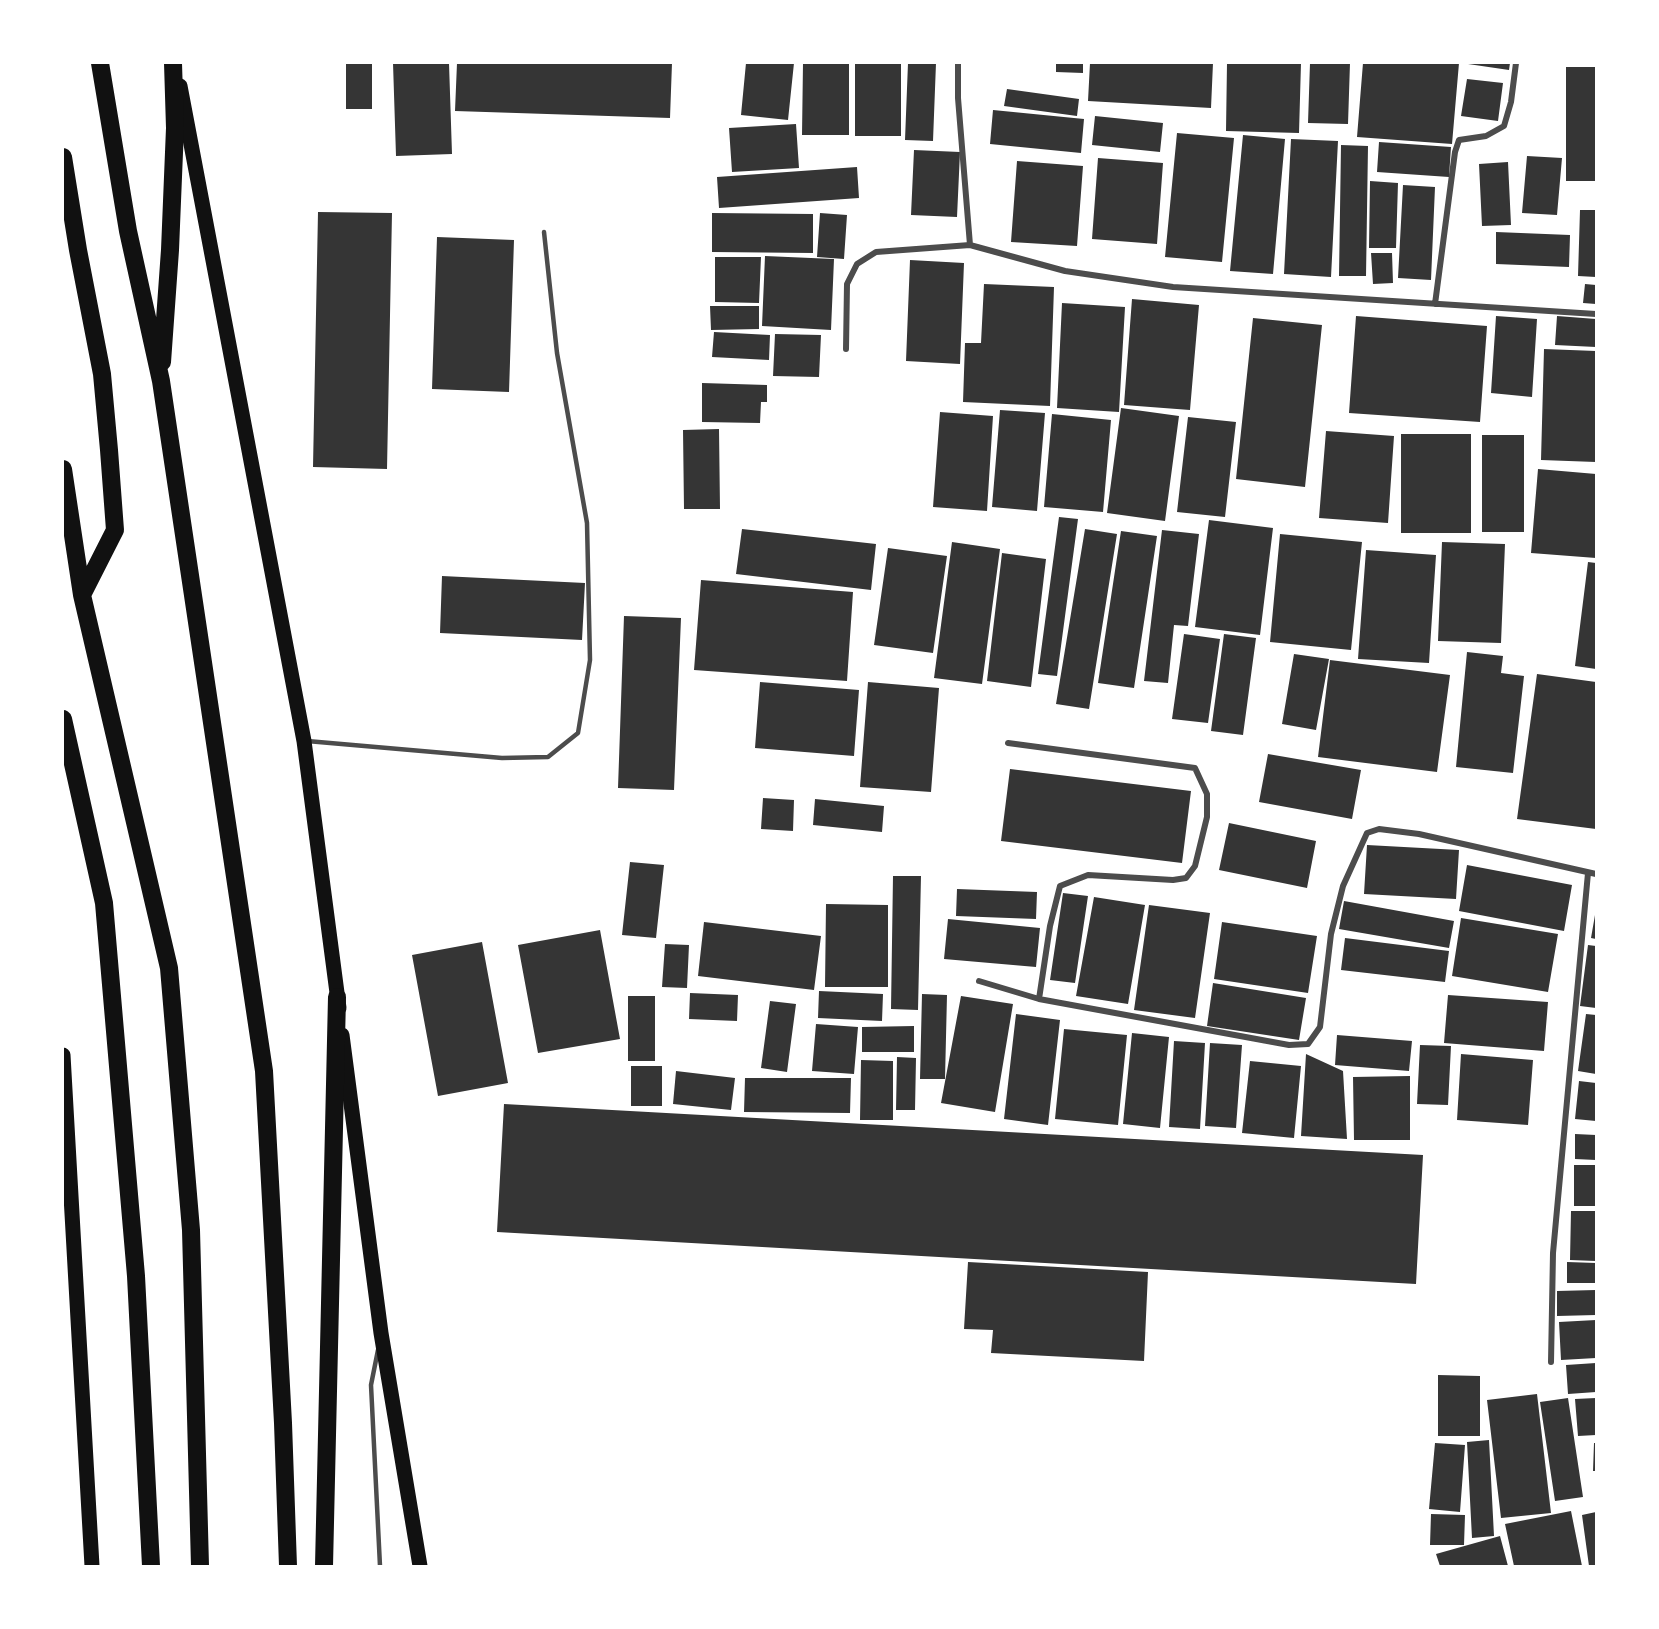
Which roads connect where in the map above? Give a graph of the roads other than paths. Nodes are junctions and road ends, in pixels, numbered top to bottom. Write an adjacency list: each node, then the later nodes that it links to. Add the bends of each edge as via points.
1 (100, 63): 11 (highway, via 128,231)
2 (174, 63): 11 (highway, via 175,128); 15 (main road)
3 (958, 63): 7 (street)
4 (1516, 63): 8 (street, via 1504,126 1486,136 1460,140 1455,152)
5 (63, 157): 13 (highway, via 102,374 115,531)
6 (544, 232): 15 (lane, via 557,353 587,523 590,660 578,733 548,757 502,758)
7 (970, 245): 8 (street, via 1065,271 1173,287); 10 (street, via 876,252 857,264 848,284)
8 (1434, 304): 9 (street)
9 (1596, 314)
10 (846, 349)
11 (161, 381): 28 (highway, via 264,1071)
12 (63, 469): 13 (highway)
13 (82, 595): 27 (highway, via 169,968 191,1230)
14 (63, 719): 26 (highway, via 104,903 136,1276)
15 (304, 741): 20 (main road)
16 (1008, 742): 21 (street, via 1196,768 1207,794 1207,817 1196,866 1186,878 1088,875 1060,886)
17 (1588, 873): 18 (street); 21 (street, via 1419,834 1379,829 1367,833 1343,886 1331,934 1320,1027 1308,1044 1289,1045); 24 (street, via 1553,1253)
18 (1596, 874)
19 (980, 981): 21 (street)
20 (337, 997): 23 (main road); 29 (highway)
21 (1039, 999)
22 (63, 1055): 25 (main road)
23 (381, 1333): 30 (lane, via 371,1385); 31 (main road)
24 (1551, 1362)
25 (92, 1566)
26 (151, 1566)
27 (200, 1566)
28 (288, 1566)
29 (324, 1566)
30 (380, 1566)
31 (420, 1566)

